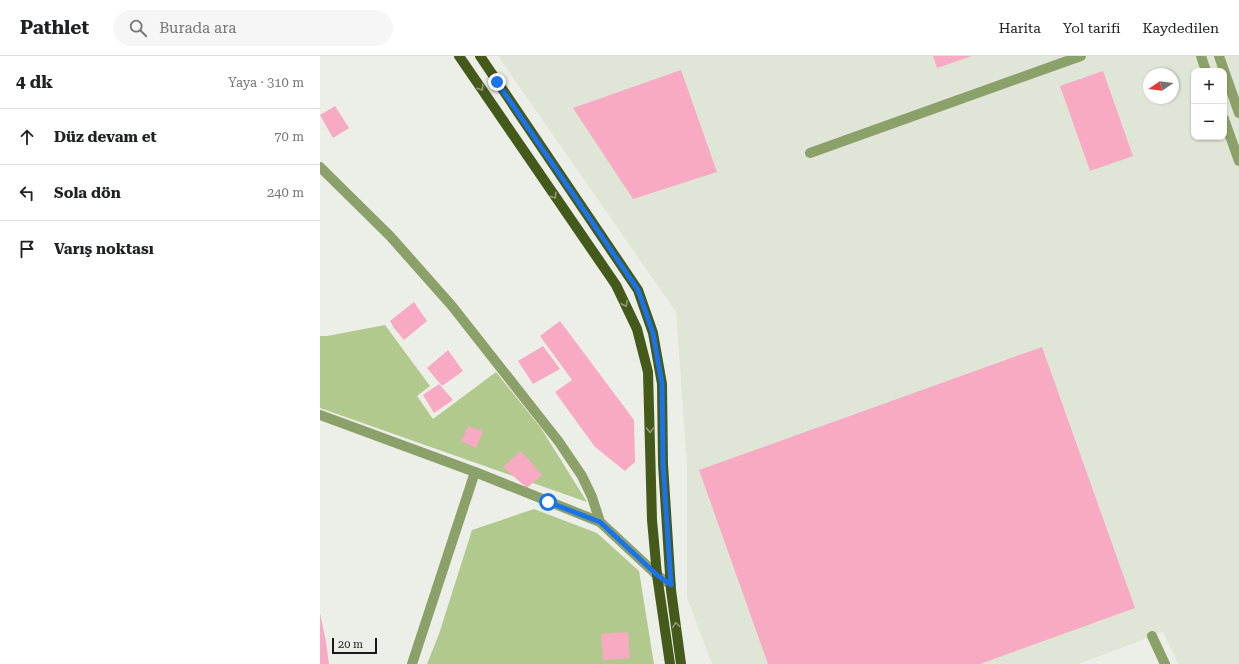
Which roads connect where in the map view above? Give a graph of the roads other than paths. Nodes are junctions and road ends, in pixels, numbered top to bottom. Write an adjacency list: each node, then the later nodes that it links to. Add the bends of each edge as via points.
1 (459, 56): 15 (main road, one-way to 15, via 616,285 637,329 648,372 650,482)
2 (480, 56): 16 (main road, via 638,290 653,333 662,384 663,464)
3 (1081, 56): 9 (street)
4 (1201, 56): 6 (street)
5 (1219, 56): 7 (street)
6 (1205, 68)
7 (1239, 113)
8 (1227, 127): 10 (street)
9 (810, 153)
10 (1239, 160)
11 (320, 167): 14 (street, via 390,236 452,306 559,442 582,476)
12 (320, 415): 13 (street)
13 (475, 472): 14 (street); 18 (street)
14 (600, 522): 15 (street)
15 (657, 575): 16 (street); 19 (main road)
16 (671, 585): 20 (main road, one-way to 16)
17 (1152, 636): 21 (street)
18 (412, 664)
19 (670, 664)
20 (681, 664)
21 (1165, 664)

